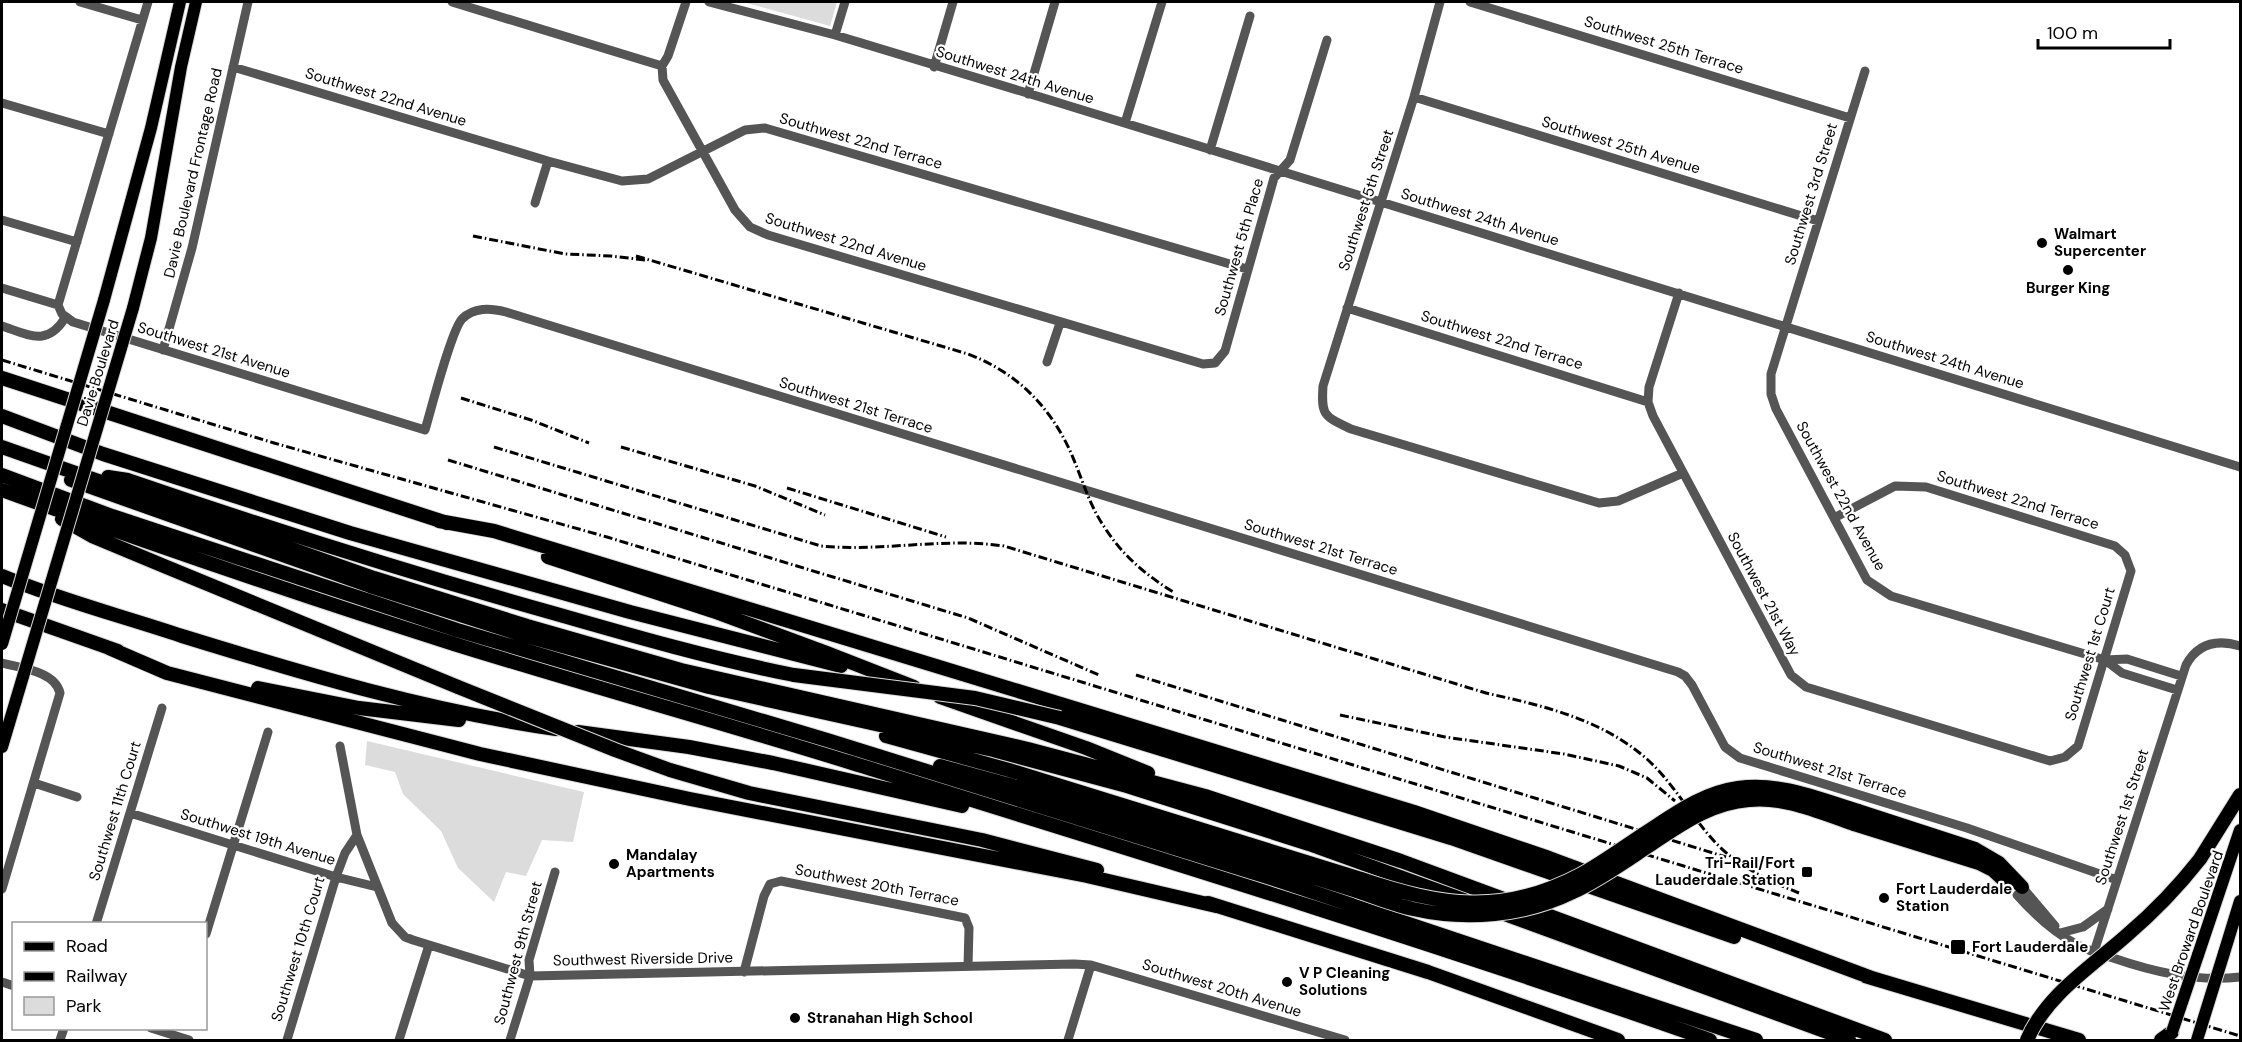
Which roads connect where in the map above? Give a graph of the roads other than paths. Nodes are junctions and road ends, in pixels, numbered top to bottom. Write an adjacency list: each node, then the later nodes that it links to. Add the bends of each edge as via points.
1 (80, 2): 16 (street)
2 (148, 2): 16 (street)
3 (180, 2): 54 (main road, Davie Boulevard, bridge, via 105,300)
4 (196, 2): 56 (main road, Davie Boulevard, bridge, via 150,238)
5 (248, 2): 20 (street, Davie Boulevard Frontage Road)
6 (452, 2): 19 (street)
7 (686, 2): 19 (street)
8 (710, 2): 17 (street, Southwest 24th Avenue)
9 (845, 2): 17 (street)
10 (953, 2): 21 (street)
11 (1055, 2): 23 (street)
12 (1162, 2): 27 (street)
13 (1440, 2): 24 (street, Southwest 5th Street)
14 (1470, 2): 26 (street, Southwest 25th Terrace)
15 (1250, 16): 29 (street)
16 (142, 20): 28 (street)
17 (835, 35): 21 (street, Southwest 24th Avenue)
18 (1327, 40): 32 (street, Southwest 5th Place, via 1290,160)
19 (662, 66): 30 (street, via 663,80)
20 (233, 67): 31 (street, Southwest 22nd Avenue); 48 (street, Davie Boulevard Frontage Road, via 190,258)
21 (934, 67): 23 (street, Southwest 24th Avenue)
22 (1865, 71): 26 (street, Southwest 3rd Street)
23 (1028, 94): 27 (street, Southwest 24th Avenue)
24 (1414, 97): 33 (street, Southwest 5th Street); 36 (street, Southwest 25th Avenue)
25 (2, 103): 28 (street)
26 (1850, 118): 36 (street, Southwest 3rd Street)
27 (1125, 123): 29 (street, Southwest 24th Avenue)
28 (109, 134): 37 (street)
29 (1210, 150): 32 (street, Southwest 24th Avenue)
30 (700, 151): 31 (street, Southwest 22nd Avenue, via 648,179 622,181); 38 (street, Southwest 22nd Terrace, via 745,130 765,128); 45 (street, Southwest 22nd Avenue, via 735,210 750,227)
31 (548, 161): 34 (street)
32 (1280, 170): 33 (street, Southwest 24th Avenue); 38 (street, Southwest 5th Place, via 1274,178)
33 (1381, 202): 40 (street, Southwest 24th Avenue); 42 (street, Southwest 5th Street)
34 (535, 203)
35 (2, 220): 37 (street)
36 (1818, 221): 46 (street, Southwest 3rd Street)
37 (77, 242): 41 (street)
38 (1247, 269): 50 (street, Southwest 5th Place, via 1225,351)
39 (2, 288): 41 (street)
40 (1679, 293): 46 (street, Southwest 24th Avenue); 52 (street)
41 (58, 305): 44 (street)
42 (1347, 308): 52 (street, Southwest 22nd Terrace); 60 (street, Southwest 5th Street, via 1323,386 1322,407 1330,419 1351,429 1599,503 1618,501)
43 (471, 312): 48 (street, Southwest 21st Avenue, via 456,329 425,430); 98 (street, Southwest 21st Terrace, via 506,312 1678,672 1692,685 1725,747 1740,758 1967,828)
44 (65, 318): 47 (street, via 53,332 42,337); 48 (street, Southwest 21st Avenue)
45 (1060, 323): 49 (street); 50 (street, Southwest 22nd Avenue, via 1203,364)
46 (1786, 326): 58 (street, Southwest 24th Avenue); 64 (street, Southwest 22nd Avenue, via 1771,374 1771,394)
47 (2, 327)
48 (163, 350)
49 (1047, 362)
50 (1215, 363)
51 (2, 378): 65 (highway)
52 (1647, 402): 60 (street, Southwest 21st Way)
53 (2, 416): 54 (highway)
54 (63, 438): 56 (highway); 68 (main road, Davie Boulevard, bridge)
55 (2, 447): 59 (highway)
56 (90, 449): 69 (main road, Davie Boulevard, bridge); 77 (highway, via 299,518 474,569)
57 (2, 454): 79 (highway, via 431,607 555,645)
58 (2241, 467)
59 (73, 471): 89 (highway, via 374,578 588,644 733,682 1060,757); 116 (highway, bridge, via 128,480 514,602 693,653 794,675 975,698 1060,718 1414,826 1698,925)
60 (1683, 473): 86 (street, Southwest 21st Way, via 1791,675 1806,687 2050,761)
61 (2, 475): 83 (highway, via 112,516 458,630)
62 (2, 490): 63 (highway)
63 (18, 496): 92 (highway, via 437,638); 104 (highway, bridge, via 92,536 670,770 749,793 1029,851)
64 (1834, 518): 66 (street, Southwest 22nd Terrace, via 1895,486 1926,487 2115,546); 74 (street, Southwest 22nd Avenue, via 1867,580 1891,596)
65 (439, 521): 77 (highway, via 713,611); 116 (highway, via 494,531 1414,812)
66 (2125, 555): 74 (street, Southwest 1st Court, via 2131,571)
67 (2, 576): 68 (highway)
68 (20, 583): 69 (highway); 71 (main road, Davie Boulevard, bridge)
69 (47, 593): 81 (highway, via 381,694); 85 (main road, Davie Boulevard, bridge)
70 (2, 610): 73 (highway)
71 (2, 644)
72 (2241, 646): 76 (street, via 2224,642 2201,647)
73 (109, 648): 81 (highway, via 212,678 315,700 392,713); 104 (highway, via 167,673 480,754 662,794 1062,871)
74 (2105, 660): 76 (street, Southwest 22nd Avenue, via 2127,659); 78 (street, Southwest 22nd Avenue, via 2122,673); 86 (street, Southwest 1st Court, via 2078,746)
75 (2, 663): 87 (street, via 51,679 59,689)
76 (2181, 676): 78 (street)
77 (893, 680): 89 (highway, via 1086,747)
78 (2177, 690): 98 (street, Southwest 1st Street)
79 (741, 694): 99 (highway, via 775,708 1009,770); 130 (highway, via 1003,753 1180,801 1377,867)
80 (162, 708): 91 (street, Southwest 11th Court)
81 (535, 726): 92 (highway, via 773,763)
82 (268, 732): 95 (street)
83 (827, 740): 99 (highway, via 1066,800); 129 (highway, via 1332,897)
84 (340, 746): 94 (street, Southwest Riverside Drive)
85 (2, 747)
86 (2065, 757)
87 (34, 783): 90 (street); 101 (street)
88 (2241, 795): 132 (highway, bridge, via 2200,859 2154,911 2058,995)
89 (1205, 796): 131 (highway, via 1401,861)
90 (77, 797)
91 (130, 813): 95 (street, Southwest 19th Avenue); 106 (street, Southwest 11th Court)
92 (1044, 824): 128 (highway, via 1370,925)
93 (2241, 830): 119 (main road, West Broward Boulevard, bridge)
94 (357, 836): 97 (street, Southwest 10th Court); 100 (street, Southwest Riverside Drive)
95 (233, 845): 97 (street, Southwest 19th Avenue); 107 (street)
96 (555, 872): 114 (street, Southwest 9th Street, via 529,960)
97 (336, 877): 100 (street, Southwest 19th Avenue); 122 (street, Southwest 10th Court)
98 (2117, 880): 105 (street, Southwest 1st Street)
99 (1359, 885): 102 (highway, bridge, via 1403,907 1425,912 1498,914 1573,892 1698,815 1731,802 1759,799 1856,817 1979,863)
100 (377, 887): 109 (street, Southwest Riverside Drive, via 392,923 405,937)
101 (2, 889)
102 (2020, 891): 108 (street)
103 (2241, 901): 120 (main road, bridge)
104 (1216, 906): 127 (highway, via 1428,972)
105 (2108, 909): 108 (street, via 2083,927); 110 (street, Southwest 1st Street)
106 (97, 922)
107 (207, 931)
108 (2060, 933): 110 (street)
109 (429, 945): 114 (street, Southwest Riverside Drive); 123 (street)
110 (2094, 952): 115 (street, via 2180,976)
111 (1091, 965): 112 (street, Southwest Riverside Drive); 125 (street); 126 (street, Southwest 20th Avenue)
112 (968, 966): 113 (street, Southwest Riverside Drive); 113 (street, Southwest 20th Terrace, via 969,928 964,918 781,881 770,884 764,896)
113 (744, 972): 114 (street, Southwest Riverside Drive)
114 (530, 976): 124 (street, Southwest 9th Street)
115 (2241, 977)
116 (1872, 978): 133 (highway)
117 (155, 1030): 118 (street)
118 (174, 1035): 121 (street)
119 (2168, 1038)
120 (2197, 1040)
121 (189, 1041)
122 (286, 1041)
123 (399, 1041)
124 (510, 1041)
125 (1068, 1041)
126 (1345, 1041)
127 (1618, 1041)
128 (1710, 1041)
129 (1756, 1041)
130 (1850, 1041)
131 (1885, 1041)
132 (2027, 1041)
133 (2079, 1041)

